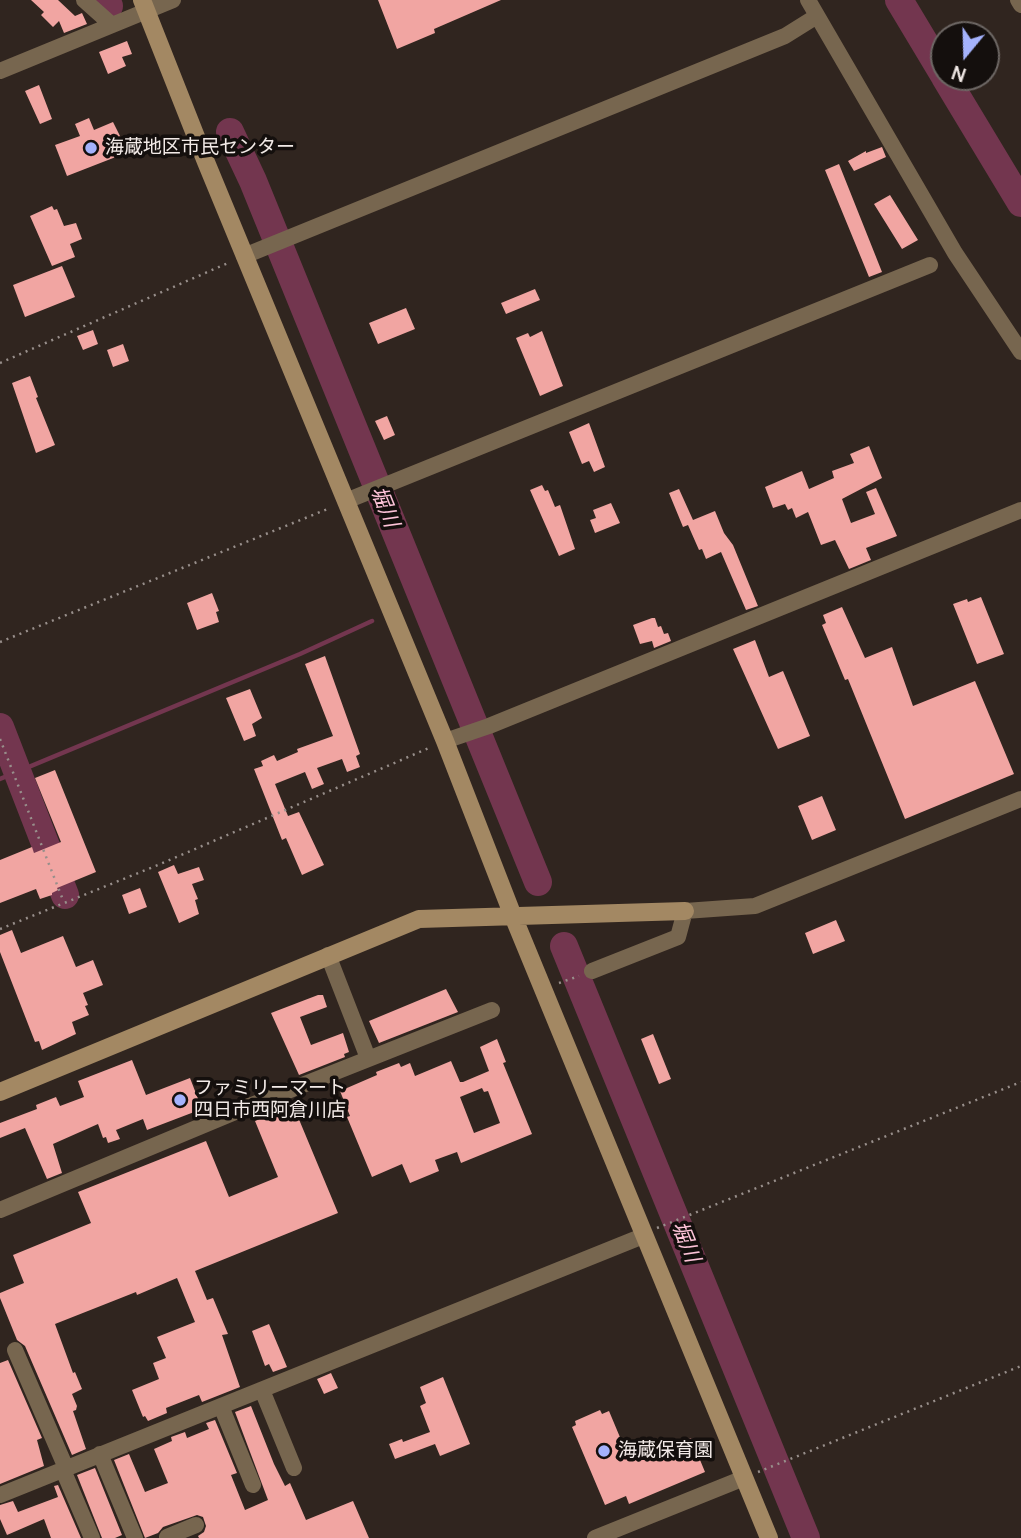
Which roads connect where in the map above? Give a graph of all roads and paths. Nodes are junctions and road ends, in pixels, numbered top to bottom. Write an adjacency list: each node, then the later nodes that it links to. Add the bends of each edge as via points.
1 (84, 0): 8 (street)
2 (173, 0): 5 (street)
3 (808, 0): 7 (street)
4 (1018, 0): 6 (street)
5 (144, 5): 8 (street); 10 (street)
6 (1021, 5)
7 (817, 16): 10 (street, via 785,36); 12 (street, via 955,253)
8 (112, 25): 9 (street)
9 (0, 71)
10 (244, 256): 13 (path); 14 (street)
11 (930, 265): 14 (street)
12 (1021, 352)
13 (0, 363)
14 (353, 499): 16 (path); 18 (street)
15 (1021, 510): 18 (street)
16 (0, 642)
17 (0, 739): 20 (path)
18 (450, 740): 22 (street); 23 (path)
19 (1021, 799): 21 (street, via 755,906)
20 (63, 900)
21 (685, 911): 22 (street); 25 (street, via 678,937)
22 (513, 916): 24 (street, via 419,919); 32 (street)
23 (0, 929)
24 (328, 956): 28 (street); 30 (street)
25 (592, 971): 26 (path)
26 (558, 983)
27 (492, 1010): 28 (street)
28 (368, 1058): 31 (street)
29 (1021, 1082): 32 (path)
30 (0, 1092)
31 (0, 1210)
32 (649, 1233): 35 (street); 40 (street)
33 (15, 1350): 39 (street)
34 (1021, 1366): 40 (path)
35 (262, 1390): 36 (street); 38 (street)
36 (221, 1406): 37 (street); 41 (street)
37 (100, 1454): 39 (street); 44 (street)
38 (293, 1468)
39 (64, 1469): 42 (street); 43 (street)
40 (750, 1475): 45 (street); 46 (street)
41 (253, 1485)
42 (0, 1495)
43 (92, 1538)
44 (135, 1538)
45 (595, 1538)
46 (769, 1538)

